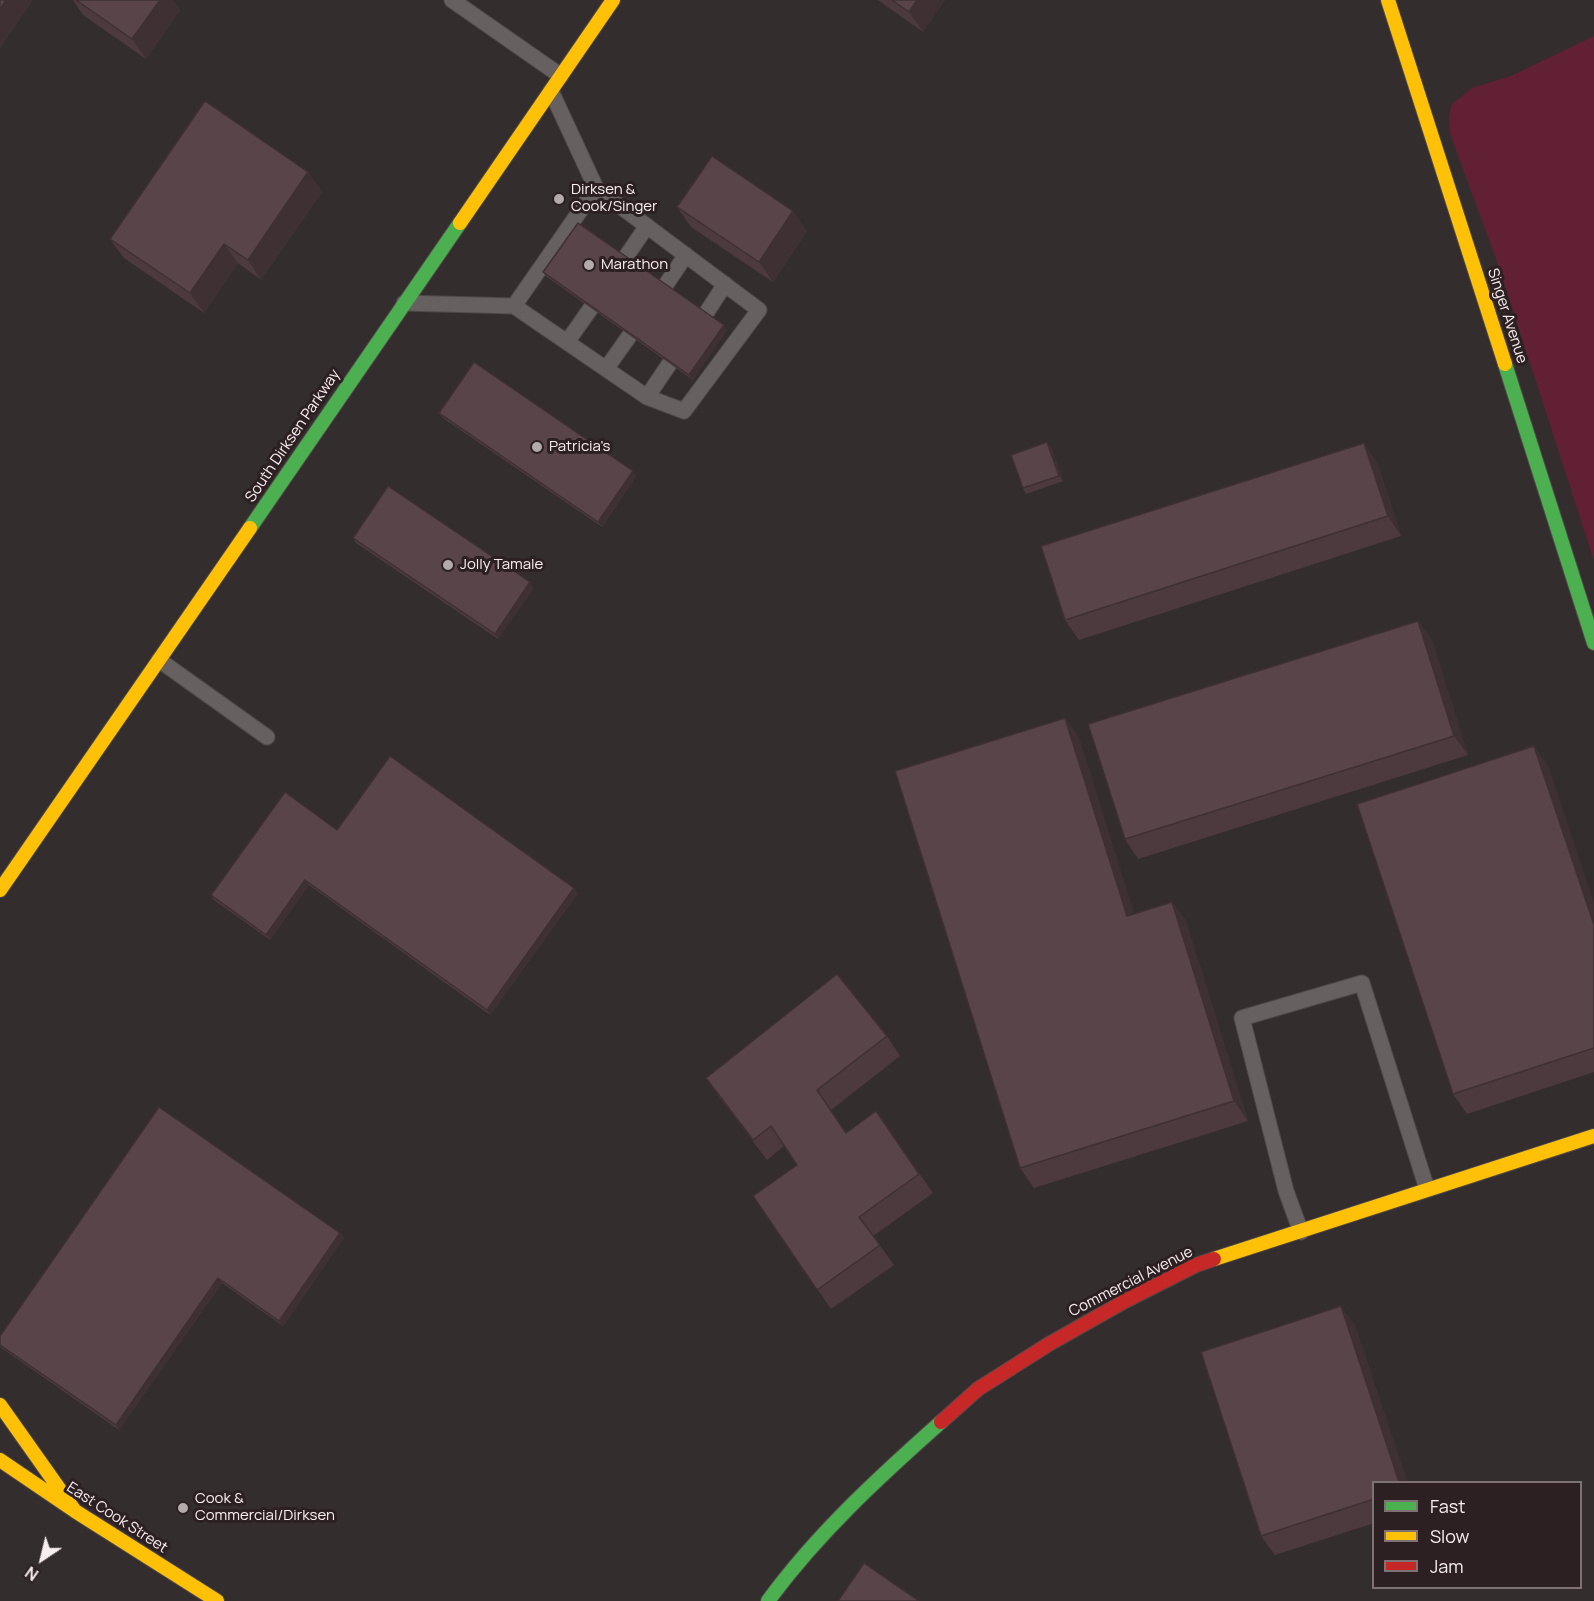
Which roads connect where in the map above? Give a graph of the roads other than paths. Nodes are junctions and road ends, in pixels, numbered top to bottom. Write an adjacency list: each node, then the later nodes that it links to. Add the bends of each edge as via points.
1 (452, 0): 4 (lane)
2 (613, 0): 4 (street, South Dirksen Parkway)
3 (1388, 0): 21 (street, Singer Avenue)
4 (561, 76): 5 (street, South Dirksen Parkway)
5 (551, 90): 6 (lane); 12 (street, South Dirksen Parkway)
6 (596, 188): 7 (lane); 13 (lane)
7 (647, 226): 8 (lane); 9 (lane)
8 (686, 255): 10 (lane); 11 (lane)
9 (625, 258)
10 (725, 284): 15 (lane); 20 (lane, via 759,310 684,411)
11 (665, 286)
12 (404, 303): 13 (lane); 22 (street, South Dirksen Parkway)
13 (514, 306): 17 (lane)
14 (591, 308): 17 (lane)
15 (705, 315)
16 (630, 335): 19 (lane)
17 (567, 342): 19 (lane)
18 (670, 363): 20 (lane)
19 (606, 369): 20 (lane)
20 (647, 397)
21 (1594, 643)
22 (159, 660): 23 (lane); 24 (street, South Dirksen Parkway)
23 (267, 737)
24 (0, 890)
25 (1594, 1136): 26 (street, Commercial Avenue)
26 (1427, 1190): 27 (street, Commercial Avenue); 27 (lane, via 1362,983 1242,1018)
27 (1301, 1232): 32 (street, Commercial Avenue, via 1196,1265 1059,1338 978,1389 840,1516)
28 (0, 1405): 30 (street)
29 (0, 1460): 30 (street, East Cook Street)
30 (75, 1511): 31 (street, East Cook Street)
31 (217, 1601)
32 (768, 1601)

